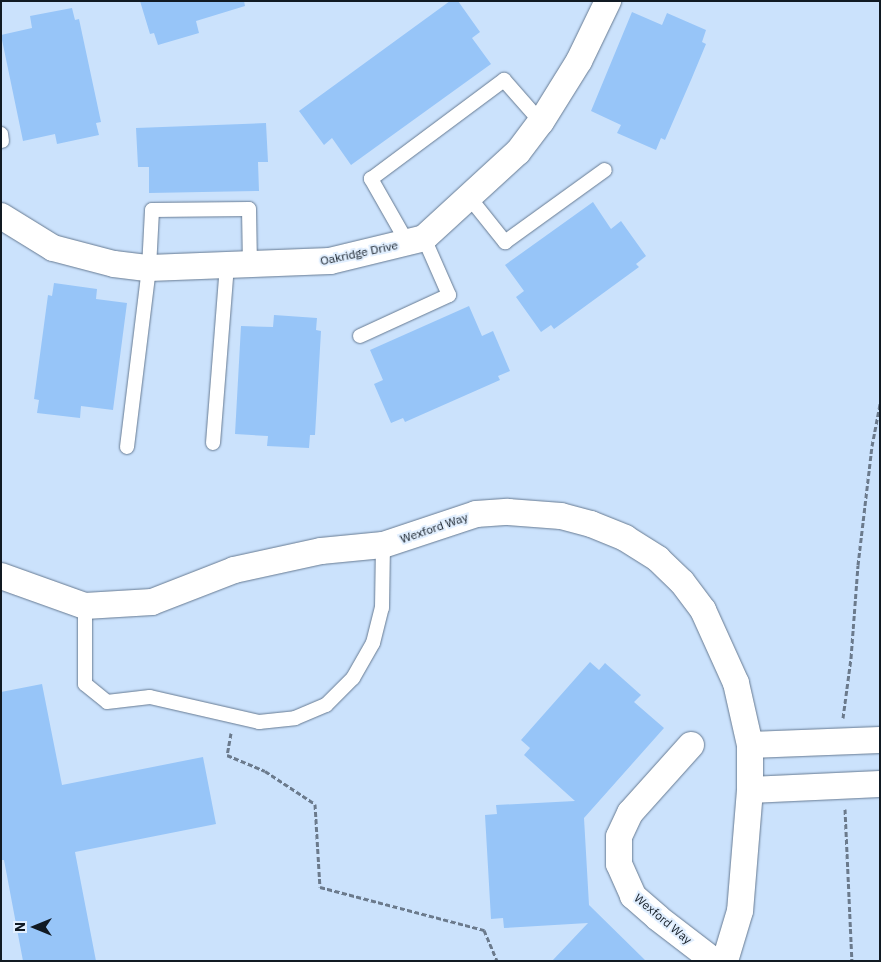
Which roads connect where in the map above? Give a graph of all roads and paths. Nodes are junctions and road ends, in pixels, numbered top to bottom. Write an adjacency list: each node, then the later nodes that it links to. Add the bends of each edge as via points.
1 (608, 1): 2 (street, Oakridge Drive, via 579,61)
2 (541, 122): 4 (street, Oakridge Drive, via 518,152); 6 (lane, via 504,80 371,179)
3 (605, 170): 4 (lane, via 505,242)
4 (469, 197): 6 (street, Oakridge Drive)
5 (1, 216): 8 (street, Oakridge Drive, via 53,248 114,264)
6 (415, 240): 7 (street, Oakridge Drive, via 330,261); 9 (lane, via 449,295)
7 (239, 266): 8 (street, Oakridge Drive); 8 (lane, via 249,209 152,210); 11 (lane)
8 (148, 268): 12 (lane)
9 (360, 336)
10 (880, 404): 17 (path, via 871,455)
11 (213, 443)
12 (127, 447)
13 (383, 545): 15 (street, Wexford Way, via 321,551 234,570 152,602); 16 (lane, via 382,608 373,643 352,678 326,705 295,718 259,722); 20 (street, Wexford Way, via 476,514 508,512 561,516 625,538 658,560 682,582 703,610 736,683)
14 (1, 576): 15 (street, Wexford Way)
15 (85, 606): 16 (lane, via 85,684 107,702 150,697)
16 (233, 716): 24 (path, via 227,755 265,770 315,804 320,887 484,930)
17 (842, 725)
18 (880, 740): 20 (street)
19 (691, 745): 25 (street, Wexford Way, via 630,813 619,837 619,864 633,896)
20 (750, 745): 22 (street, Wexford Way)
21 (880, 784): 22 (street)
22 (750, 790): 26 (street, Wexford Way, via 740,912)
23 (844, 801): 27 (path)
24 (497, 961)
25 (714, 961)
26 (725, 961)
27 (852, 961)

